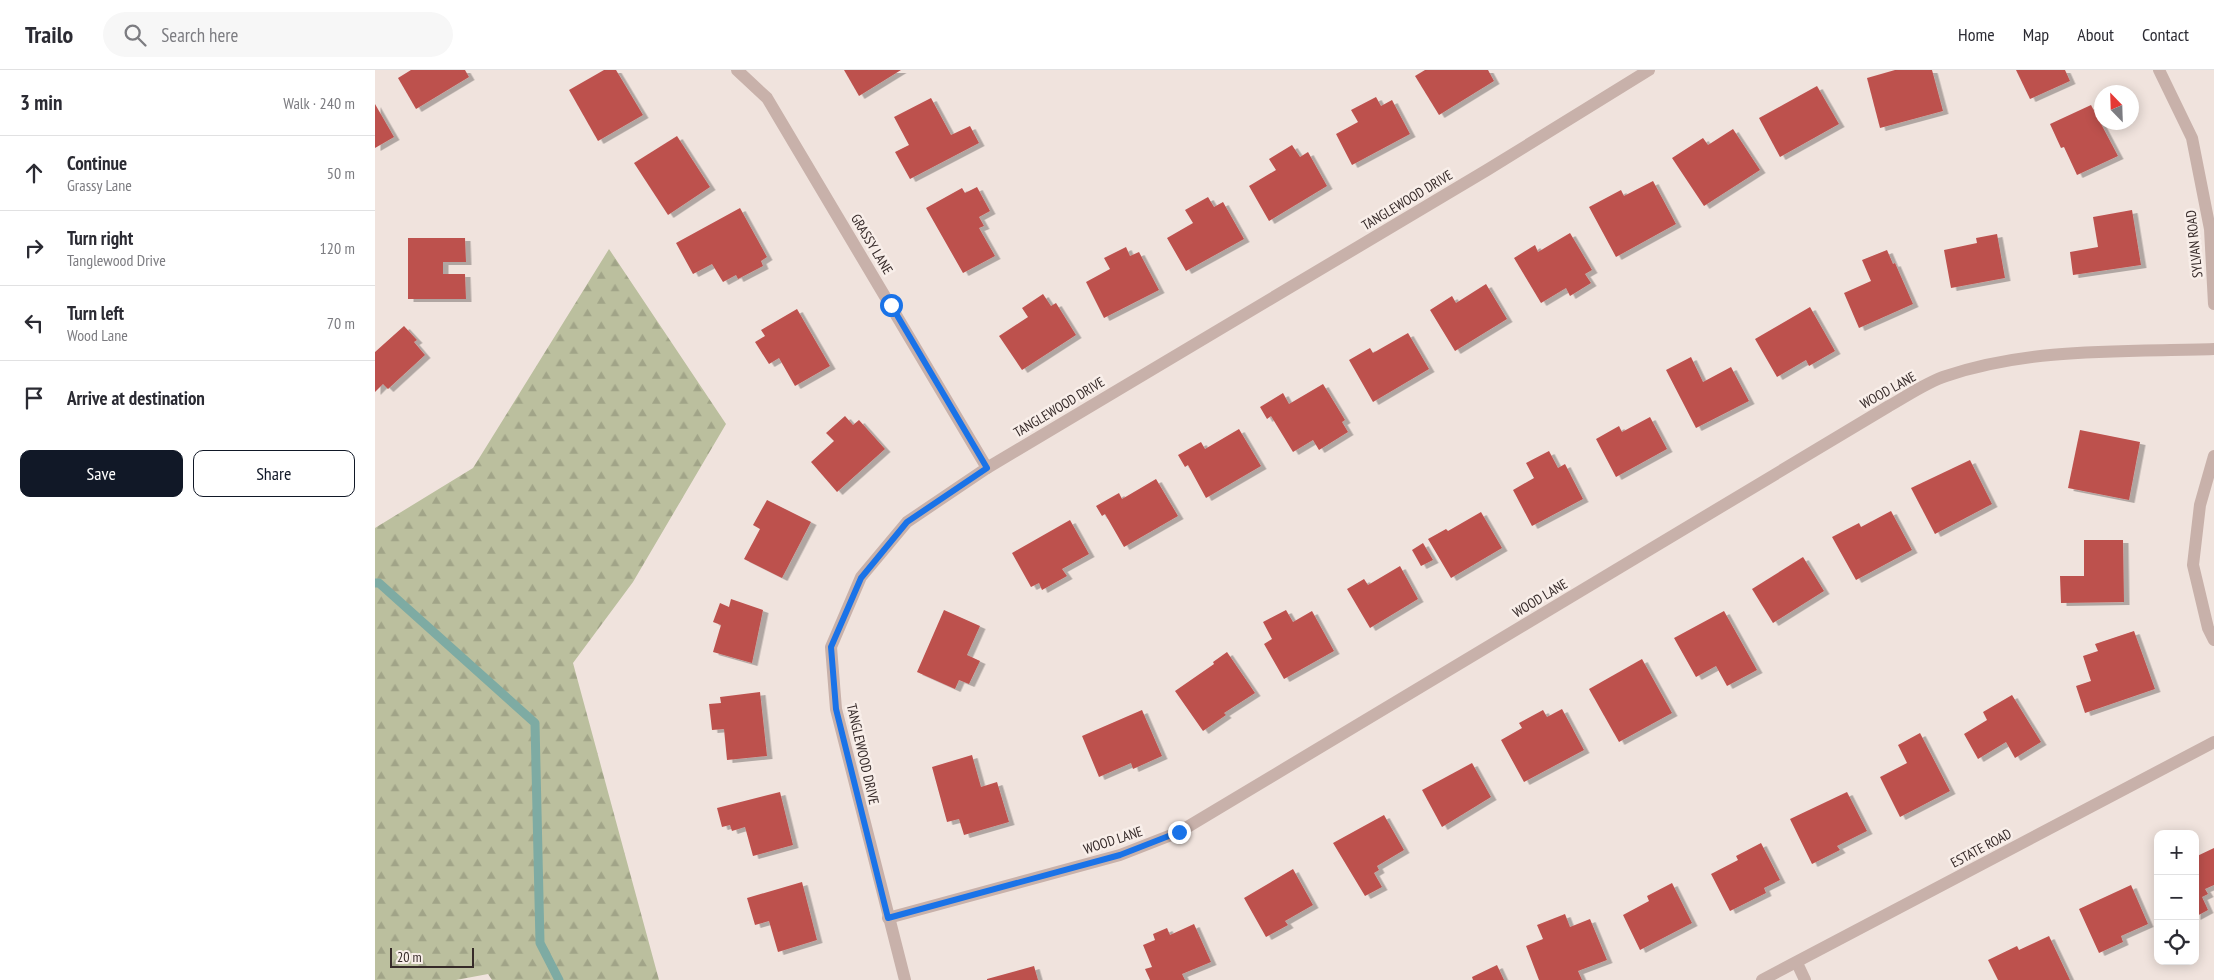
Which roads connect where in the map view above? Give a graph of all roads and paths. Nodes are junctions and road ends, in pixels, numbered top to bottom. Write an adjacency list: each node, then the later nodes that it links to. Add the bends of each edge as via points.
1 (737, 70): 7 (street, GRASSY LANE, via 767,98)
2 (1649, 70): 7 (street, TANGLEWOOD DRIVE)
3 (2159, 70): 4 (street, SYLVAN ROAD, via 2192,138 2210,230)
4 (2214, 304)
5 (2214, 349): 10 (street, WOOD LANE, via 2057,354 1995,363 1945,376 1889,406 1179,832 1120,855)
6 (2214, 456): 8 (street, via 2201,505 2193,564 2208,628)
7 (987, 468): 10 (street, TANGLEWOOD DRIVE, via 907,522 861,578 831,647 836,709)
8 (2214, 640)
9 (2214, 742): 11 (street, ESTATE ROAD)
10 (888, 918): 12 (street, TANGLEWOOD DRIVE)
11 (1797, 963): 13 (street, ESTATE ROAD); 14 (street)
12 (905, 980)
13 (1763, 980)
14 (1805, 980)

